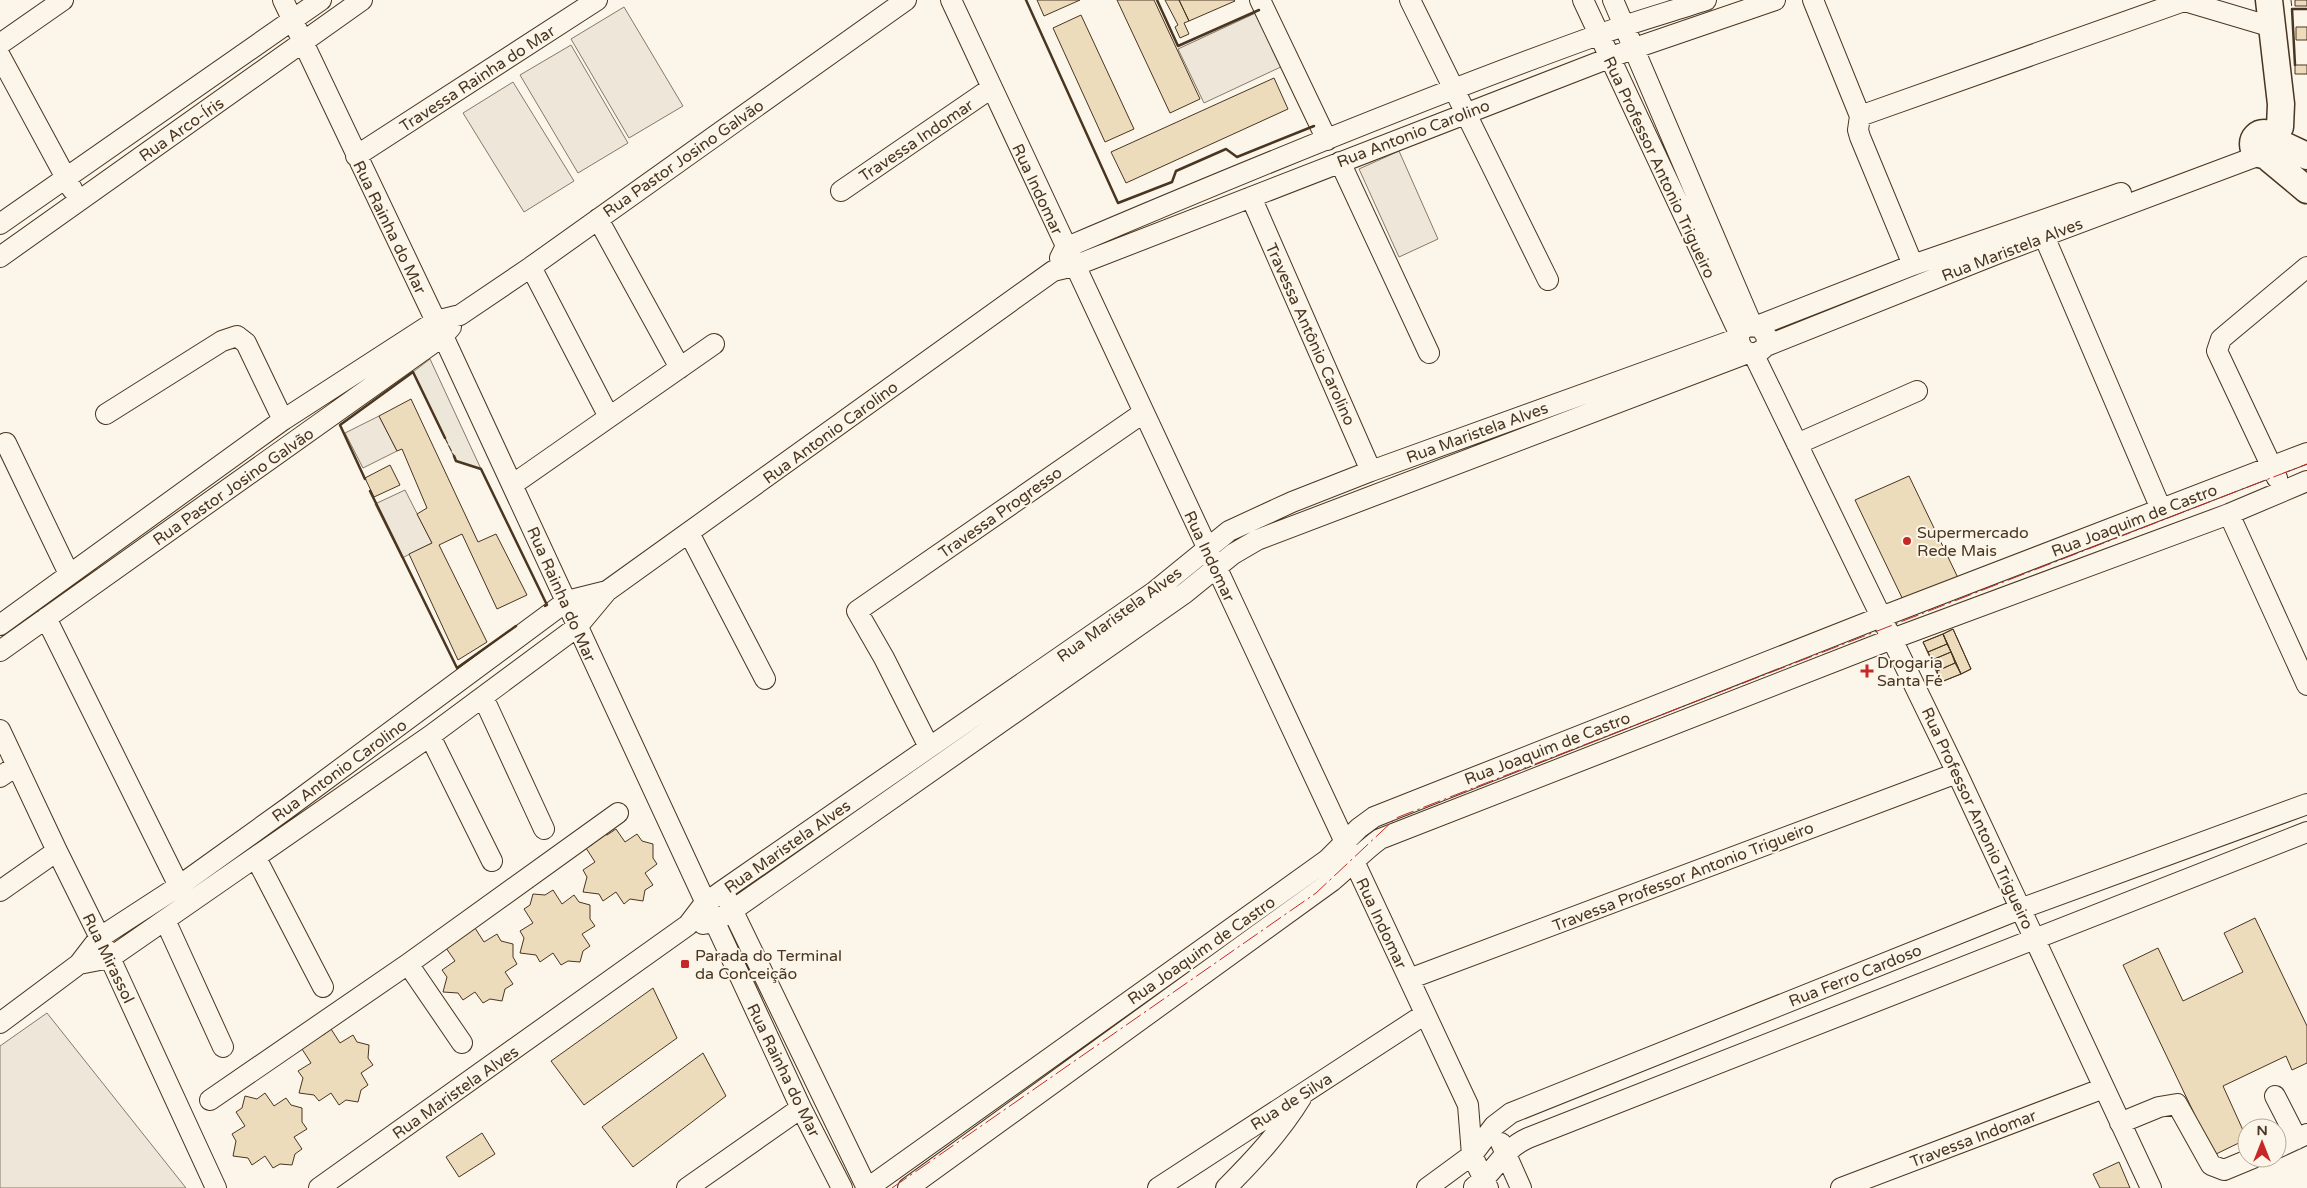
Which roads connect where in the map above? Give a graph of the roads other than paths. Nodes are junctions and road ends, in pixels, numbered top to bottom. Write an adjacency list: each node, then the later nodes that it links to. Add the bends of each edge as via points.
1 (63, 0): 22 (street)
2 (283, 0): 17 (street, Rua Rainha do Mar)
3 (321, 0): 17 (street, Rua Arco-Íris)
4 (362, 0): 21 (street, Rua Arco-Íris)
5 (598, 0): 32 (street, Travessa Rainha do Mar)
6 (906, 0): 42 (street, Rua Pastor Josino Galvão)
7 (1260, 0): 30 (street)
8 (1410, 0): 26 (street)
9 (1582, 0): 20 (street, Rua Professor Antonio Trigueiro)
10 (1613, 0): 18 (street, Rua Professor Antonio Trigueiro)
11 (1775, 0): 23 (street, Rua Antonio Carolino)
12 (1813, 0): 29 (street)
13 (2182, 0): 19 (street); 29 (street)
14 (2269, 0): 19 (main road)
15 (1699, 1): 18 (street, Rua Antonio Carolino)
16 (950, 2): 27 (street, Rua Indomar)
17 (292, 20): 21 (street, Rua Rainha do Mar); 35 (street, Rua Arco-Íris)
18 (1625, 26): 20 (street, Rua Antonio Carolino); 23 (street, Rua Professor Antonio Trigueiro)
19 (2272, 27): 31 (main road, via 2276,72)
20 (1598, 35): 25 (street, Rua Professor Antonio Trigueiro); 26 (street, Rua Antonio Carolino)
21 (303, 43): 32 (street, Rua Rainha do Mar); 40 (street, Rua Arco-Íris)
22 (0, 44)
23 (1635, 48): 25 (street, Rua Antonio Carolino); 54 (street, Rua Professor Antonio Trigueiro)
24 (0, 56): 35 (street)
25 (1608, 58): 28 (street, Rua Antonio Carolino); 54 (street, Rua Professor Antonio Trigueiro)
26 (1454, 88): 28 (street); 30 (street, Rua Antonio Carolino)
27 (990, 89): 38 (street, Travessa Indomar); 45 (street, Rua Indomar)
28 (1466, 112): 34 (street, Rua Antonio Carolino); 52 (street)
29 (1860, 116): 47 (street, via 1860,137)
30 (1327, 140): 36 (street, Rua Antonio Carolino)
31 (2266, 145): 33 (main road); 37 (main road); 44 (street, Rua Maristela Alves); 47 (street, Rua Maristela Alves)
32 (356, 156): 53 (street, Rua Rainha do Mar)
33 (2307, 156)
34 (1340, 162): 39 (street, Rua Antonio Carolino); 56 (street)
35 (64, 177): 40 (street); 43 (street, Rua Arco-Íris)
36 (1204, 188): 41 (street); 45 (street, Rua Antonio Carolino)
37 (2307, 190)
38 (841, 191)
39 (1251, 197): 41 (street, Rua Antonio Carolino); 67 (street, Travessa Antônio Carolino)
40 (80, 201): 46 (street, Rua Arco-Íris)
41 (1215, 210): 48 (street, Rua Antonio Carolino)
42 (598, 220): 50 (street, Rua Pastor Josino Galvão); 57 (street)
43 (0, 224)
44 (2044, 236): 54 (street, Rua Maristela Alves); 71 (street)
45 (1065, 248): 48 (street, Rua Indomar); 51 (street, Rua Antonio Carolino)
46 (0, 257)
47 (1913, 265): 54 (street, Rua Maristela Alves)
48 (1074, 266): 51 (street, Rua Antonio Carolino); 59 (street, Rua Indomar)
49 (2307, 266): 66 (street, via 2221,339 2216,351)
50 (531, 267): 53 (street, Rua Pastor Josino Galvão); 61 (street)
51 (1053, 271): 74 (street, Rua Antonio Carolino)
52 (1548, 280)
53 (440, 328): 62 (street, Rua Pastor Josino Galvão); 69 (street, Rua Rainha do Mar); 81 (street, Rua Pastor Josino Galvão)
54 (1752, 340): 64 (street, Rua Professor Antonio Trigueiro); 67 (street, Rua Maristela Alves); 77 (street, Rua Maristela Alves, via 1257,540)
55 (714, 344): 57 (street)
56 (1429, 353)
57 (680, 368): 61 (street)
58 (1917, 391): 64 (street)
59 (1142, 413): 75 (street, Rua Indomar); 92 (street, Travessa Progresso, via 856,611 884,658)
60 (106, 414): 62 (street, Rua Pastor Josino Galvão, via 222,341 237,336 246,343)
61 (609, 417): 69 (street)
62 (284, 420): 78 (street, Rua Pastor Josino Galvão)
63 (6, 443): 78 (street)
64 (1797, 444): 82 (street, Rua Professor Antonio Trigueiro)
65 (2307, 453): 66 (street, Rua Joaquim de Castro)
66 (2271, 467): 70 (street); 71 (street, Rua Joaquim de Castro)
67 (1371, 471): 75 (street, Rua Maristela Alves, via 1229,531)
68 (2307, 481): 70 (street, Rua Joaquim de Castro)
69 (512, 485): 80 (street, Rua Rainha do Mar)
70 (2282, 492): 72 (street, Rua Joaquim de Castro)
71 (2161, 509): 73 (street, Rua Joaquim de Castro)
72 (2229, 514): 76 (street, Rua Joaquim de Castro); 88 (street)
73 (2123, 524): 76 (street); 82 (street, Rua Joaquim de Castro)
74 (690, 533): 79 (street, Rua Antonio Carolino); 87 (street)
75 (1207, 549): 77 (street, Rua Indomar); 92 (street, Rua Maristela Alves, via 1154,592)
76 (2136, 549): 85 (street, Rua Joaquim de Castro)
77 (1216, 568): 101 (street, Rua Indomar); 111 (street, Rua Maristela Alves, via 1177,599)
78 (69, 574): 83 (street, Rua Pastor Josino Galvão)
79 (607, 591): 80 (street, Rua Antonio Carolino); 84 (street, Rua Antonio Carolino)
80 (567, 601): 84 (street, Rua Rainha do Mar); 96 (street, Rua Antonio Carolino)
81 (46, 618): 86 (street, Rua Pastor Josino Galvão); 106 (street)
82 (1881, 618): 85 (street, Rua Professor Antonio Trigueiro); 101 (street, Rua Joaquim de Castro, via 1394,808 1359,828)
83 (0, 625)
84 (577, 627): 89 (street, Rua Antonio Carolino); 109 (street, Rua Rainha do Mar)
85 (1892, 639): 94 (street, Rua Professor Antonio Trigueiro); 105 (street, Rua Joaquim de Castro, via 1397,832 1366,848)
86 (0, 651)
87 (765, 679)
88 (2307, 684)
89 (483, 697): 91 (street, Rua Antonio Carolino); 99 (street)
90 (0, 730): 93 (street, Rua Mirassol)
91 (430, 736): 98 (street, Rua Antonio Carolino); 104 (street)
92 (929, 748): 108 (street, Rua Maristela Alves)
93 (8, 772): 102 (street, Rua Mirassol)
94 (1957, 773): 110 (street, Rua Professor Antonio Trigueiro); 120 (street, Travessa Professor Antonio Trigueiro)
95 (2307, 804): 110 (street, Rua Ferro Cardoso)
96 (290, 807): 98 (street); 106 (street, Rua Antonio Carolino)
97 (618, 813): 119 (street)
98 (302, 826): 103 (street, Rua Antonio Carolino)
99 (544, 829)
100 (2307, 832): 116 (street, Rua Ferro Cardoso)
101 (1345, 843): 105 (street, Rua Indomar); 148 (street, Rua Joaquim de Castro, via 1327,860)
102 (57, 851): 107 (street); 115 (street, Rua Mirassol)
103 (256, 858): 112 (street, Rua Antonio Carolino); 121 (street)
104 (492, 861)
105 (1354, 863): 120 (street, Rua Indomar); 149 (street, Rua Joaquim de Castro)
106 (179, 886): 115 (street, Rua Antonio Carolino)
107 (0, 891)
108 (722, 891): 109 (street, Rua Maristela Alves); 111 (street, Rua Rainha do Mar)
109 (704, 904): 113 (street, Rua Rainha do Mar); 114 (street, Rua Maristela Alves)
110 (2020, 909): 116 (street, Rua Professor Antonio Trigueiro); 126 (street, Rua Ferro Cardoso)
111 (733, 910): 113 (street, Rua Maristela Alves); 148 (street, Rua Rainha do Mar)
112 (165, 920): 117 (street, Rua Antonio Carolino); 125 (street)
113 (714, 922): 114 (street, Rua Maristela Alves); 134 (street, Rua Rainha do Mar)
114 (688, 925): 145 (street, Rua Maristela Alves)
115 (99, 938): 117 (street, Rua Mirassol); 118 (street, Rua Antonio Carolino)
116 (2034, 938): 127 (street, Rua Professor Antonio Trigueiro); 129 (street, Rua Ferro Cardoso)
117 (110, 958): 118 (street, Rua Antonio Carolino); 144 (street, Rua Mirassol)
118 (79, 964): 123 (street, Rua Antonio Carolino)
119 (408, 964): 124 (street); 132 (street)
120 (1409, 979): 122 (street, Rua Indomar)
121 (323, 987)
122 (1425, 1014): 130 (street, Rua de Silva); 133 (street, Rua Indomar)
123 (0, 1023)
124 (462, 1044)
125 (223, 1047)
126 (1631, 1064): 128 (street, Rua Ferro Cardoso); 129 (street)
127 (2104, 1088): 136 (street, Rua Professor Antonio Trigueiro); 154 (street, Travessa Indomar)
128 (1569, 1090): 135 (street); 137 (street, Rua Ferro Cardoso, via 1511,1112)
129 (1644, 1092): 135 (street, Rua Ferro Cardoso)
130 (1303, 1094): 150 (street, Rua de Silva); 151 (street, via 1281,1129)
131 (2275, 1096): 138 (street)
132 (210, 1100)
133 (1468, 1105): 137 (street, Rua Indomar); 141 (street, Rua Indomar)
134 (801, 1108): 146 (street); 147 (street, Rua Rainha do Mar)
135 (1581, 1117): 140 (street, Rua Ferro Cardoso, via 1528,1138)
136 (2120, 1123): 142 (street, via 2159,1107 2177,1104 2210,1166 2224,1170); 155 (street, Rua Professor Antonio Trigueiro)
137 (1494, 1126): 140 (street, Rua Indomar); 141 (street, Rua Ferro Cardoso)
138 (2302, 1137): 139 (street)
139 (2287, 1144)
140 (1505, 1152): 143 (street, Rua Ferro Cardoso); 153 (street, Rua Indomar)
141 (1472, 1155): 143 (street, Rua Indomar); 152 (street, Rua Ferro Cardoso)
142 (2237, 1165)
143 (1481, 1185)
144 (216, 1188)
145 (319, 1188)
146 (687, 1188)
147 (842, 1188)
148 (867, 1188)
149 (908, 1188)
150 (1158, 1188)
151 (1226, 1188)
152 (1427, 1188)
153 (1521, 1188)
154 (1841, 1188)
155 (2150, 1188)

